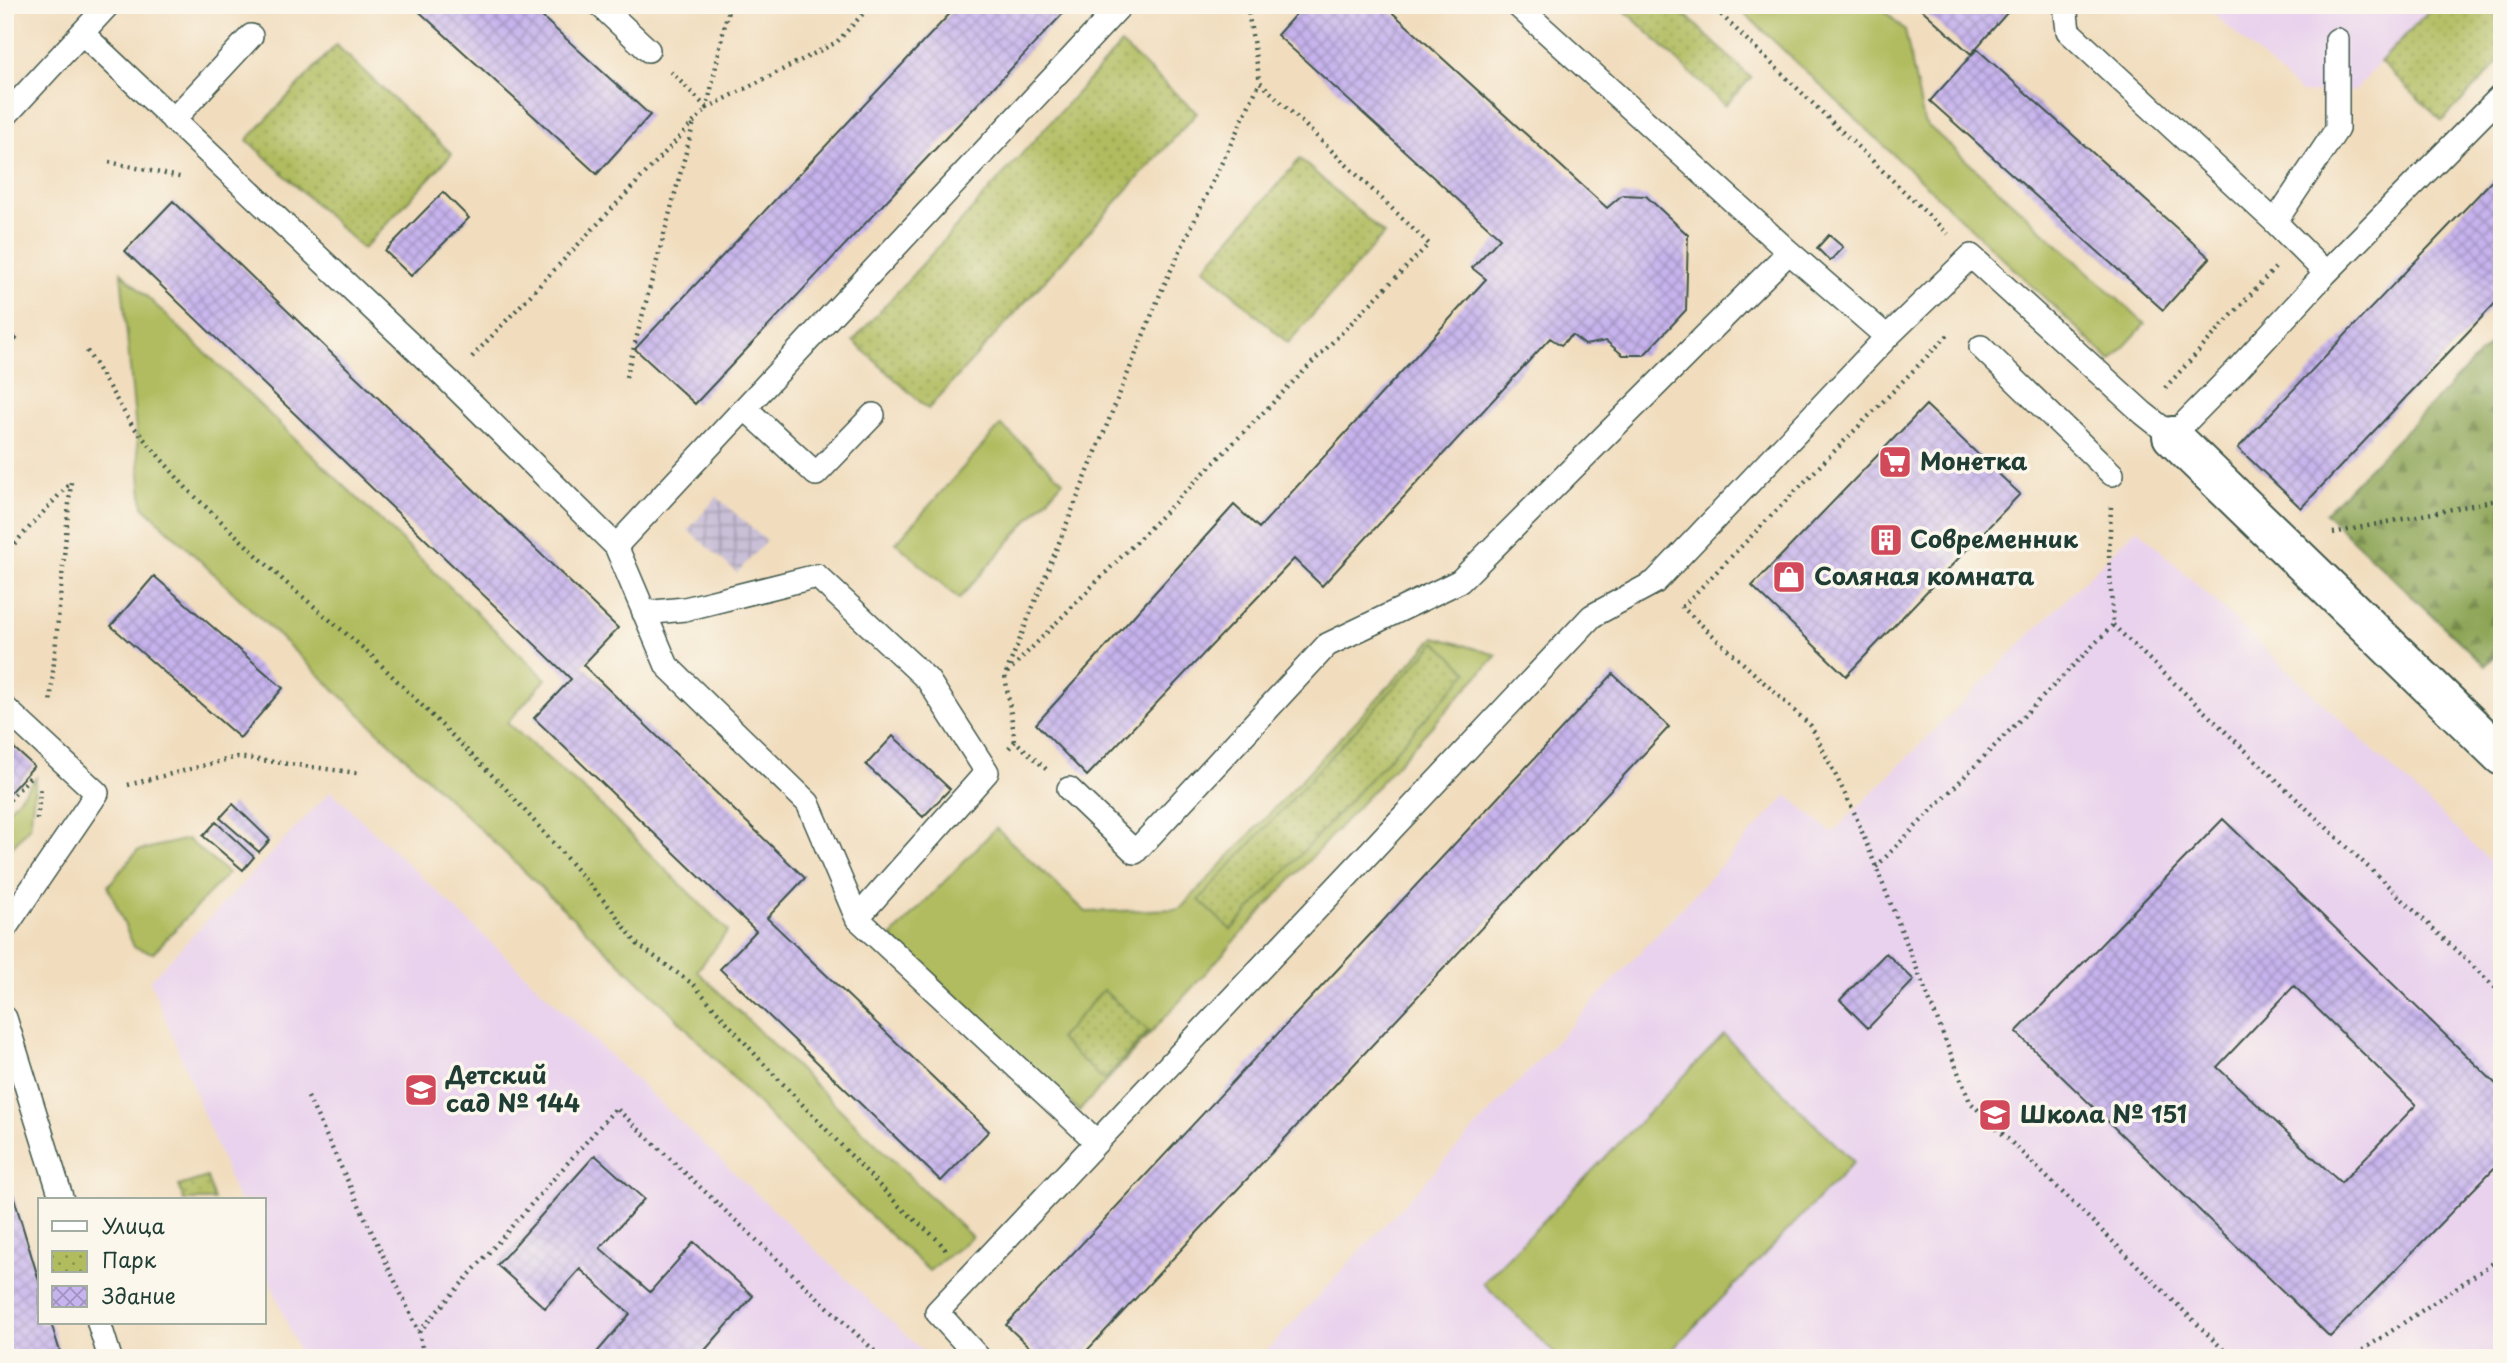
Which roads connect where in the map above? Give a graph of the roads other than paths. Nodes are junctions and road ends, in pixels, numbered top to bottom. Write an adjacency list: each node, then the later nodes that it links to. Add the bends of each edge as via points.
1 (108, 5): 6 (lane)
2 (600, 5): 9 (lane)
3 (1121, 5): 18 (lane)
4 (1517, 5): 14 (lane)
5 (2065, 5): 13 (lane, via 2068,32)
6 (82, 33): 11 (lane); 12 (lane)
7 (251, 36): 12 (lane)
8 (2337, 40): 13 (lane, via 2337,129)
9 (648, 50)
10 (2502, 95): 15 (lane)
11 (5, 116)
12 (173, 120): 22 (lane)
13 (2275, 222): 15 (lane)
14 (1789, 252): 16 (lane); 26 (lane, via 1460,581 1327,645 1135,852)
15 (2326, 273): 20 (lane, via 2235,373)
16 (1887, 337): 20 (lane, via 1971,256); 30 (lane, via 1655,582 1592,616)
17 (1981, 347): 21 (lane)
18 (746, 408): 19 (lane, via 816,474); 22 (lane)
19 (873, 415)
20 (2157, 424): 25 (street)
21 (2112, 474)
22 (616, 546): 23 (lane)
23 (644, 613): 27 (lane, via 667,666 808,803); 27 (lane, via 685,609 817,576 928,680 987,772)
24 (5, 708): 28 (lane, via 45,753 97,793)
25 (2502, 756)
26 (1069, 789)
27 (857, 918): 30 (lane)
28 (5, 928)
29 (5, 1018): 31 (lane)
30 (1097, 1142): 34 (lane, via 937,1312)
31 (61, 1198)
32 (99, 1324): 33 (lane)
33 (110, 1358)
34 (979, 1358)

